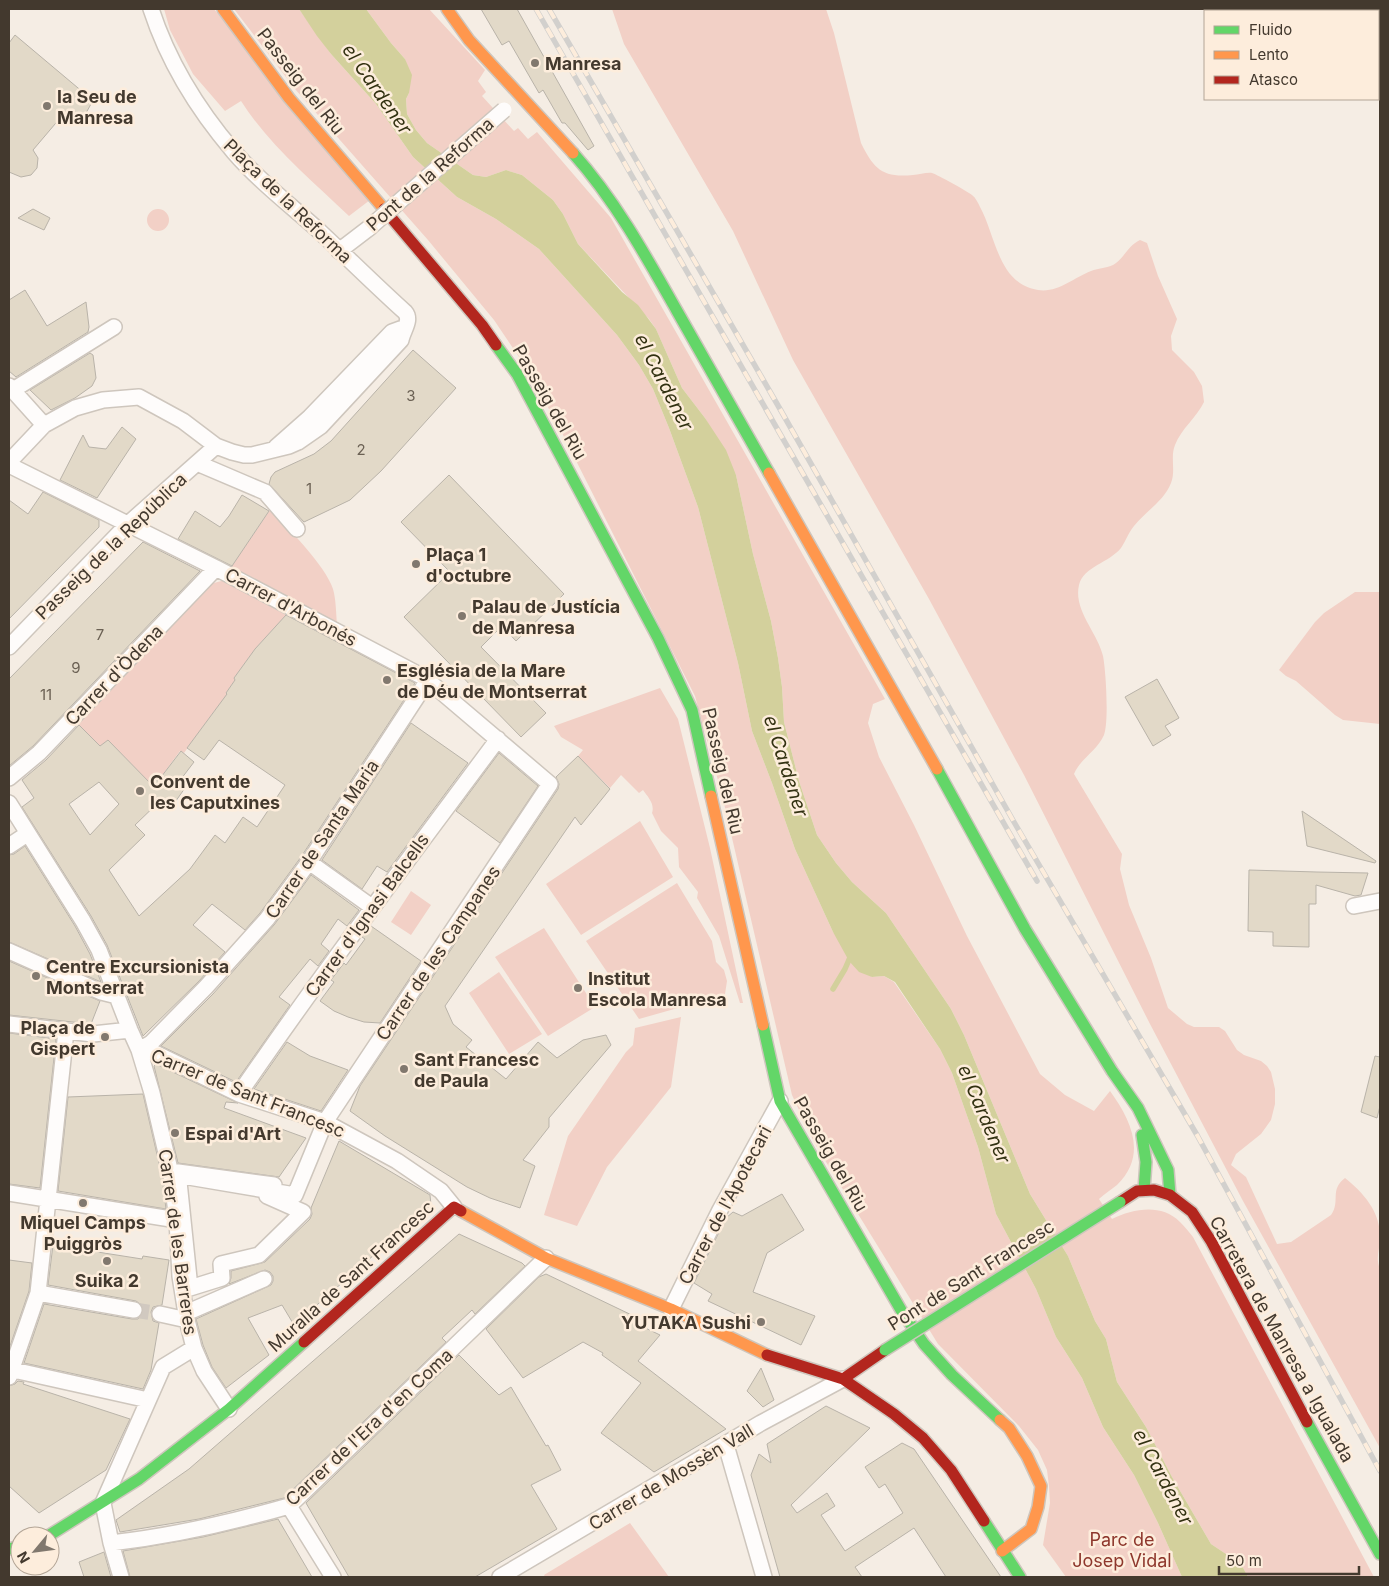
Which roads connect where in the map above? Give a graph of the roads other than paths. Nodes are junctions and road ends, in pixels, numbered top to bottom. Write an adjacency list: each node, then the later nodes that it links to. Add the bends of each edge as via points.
1 (151, 9): 5 (street, Plaça de la Reforma, via 175,66 225,140 268,186)
2 (223, 9): 35 (street, Passeig del Riu, via 289,98 482,324 517,374 658,638 692,710)
3 (447, 9): 4 (street, via 469,40)
4 (520, 96): 5 (street, Pont de la Reforma, bridge); 33 (street, via 587,169 612,202 1025,929)
5 (339, 251): 9 (street, Plaça de la Reforma, via 408,316 401,340 320,426 298,442 244,455)
6 (114, 327): 7 (street)
7 (11, 388): 8 (street)
8 (44, 425): 9 (street, Plaça de la Reforma, via 75,408 104,400 139,396 183,421); 10 (street, Plaça de la Reforma)
9 (216, 446): 11 (street, Passeig de la República)
10 (9, 463): 12 (street, Carrer d'Arbonés)
11 (197, 463): 12 (street, Passeig de la República); 13 (street, via 265,492)
12 (128, 524): 14 (street, Carrer d'Arbonés); 15 (street, Passeig de la República)
13 (296, 529)
14 (216, 568): 16 (street, Carrer d'Arbonés); 18 (street, Carrer d'Òdena, via 39,753)
15 (9, 647)
16 (428, 680): 17 (street, Carrer d'Arbonés); 23 (street, Carrer de Santa Maria)
17 (498, 739): 19 (street, Carrer d'Arbonés); 26 (street, Carrer d'Ignasi Balcells)
18 (9, 778)
19 (550, 784): 36 (street, Carrer de les Campanes)
20 (9, 802): 21 (street)
21 (27, 834): 22 (street); 28 (street, via 99,950)
22 (9, 846)
23 (309, 862): 26 (street); 32 (street, Carrer de Santa Maria, via 261,926 206,987 151,1043)
24 (1380, 901): 25 (street)
25 (1354, 906)
26 (372, 907): 34 (street, Carrer d'Ignasi Balcells)
27 (9, 950): 28 (street)
28 (106, 986): 30 (street, Carrer de les Barreres, via 117,996)
29 (9, 1024): 31 (street)
30 (130, 1030): 31 (street, via 93,1034); 32 (street, Carrer de les Barreres)
31 (66, 1031): 42 (street)
32 (139, 1050): 34 (street, Carrer de Sant Francesc, via 156,1053); 37 (street, Carrer de les Barreres)
33 (1112, 1072): 39 (street, via 1143,1135 1147,1160); 41 (street, via 1138,1108 1164,1161)
34 (239, 1094): 36 (street, Carrer de Sant Francesc)
35 (780, 1101): 48 (street, Carrer de l'Apotecari, via 720,1210); 62 (street, Passeig del Riu, via 924,1344 1009,1428 1027,1456 1041,1486 1038,1507 1031,1529)
36 (325, 1122): 38 (street, Carrer de les Campanes, via 295,1195); 43 (street, Carrer de Sant Francesc, via 397,1160 441,1191)
37 (175, 1175): 38 (street); 38 (street, via 190,1288 222,1278 220,1264 259,1255 303,1212 267,1196); 44 (street, Carrer de les Barreres)
38 (270, 1190)
39 (1144, 1190): 41 (street, Carretera de Manresa a Igualada); 54 (street, Pont de Sant Francesc, bridge, via 1137,1191)
40 (9, 1193): 42 (street)
41 (1170, 1195): 63 (street, Carretera de Manresa a Igualada, via 1192,1212 1211,1241)
42 (47, 1200): 44 (street); 47 (street)
43 (454, 1207): 45 (street, Muralla de Sant Francesc); 56 (street, Muralla de Sant Francesc)
44 (177, 1220): 51 (street, Carrer de les Barreres)
45 (546, 1258): 48 (street, Muralla de Sant Francesc); 59 (street, Carrer de l'Era d'en Coma)
46 (264, 1279): 51 (street)
47 (38, 1293): 49 (street); 53 (street)
48 (671, 1309): 54 (street, Muralla de Sant Francesc, via 772,1357)
49 (134, 1310)
50 (160, 1314): 51 (street)
51 (186, 1317): 52 (street, Carrer de les Barreres)
52 (194, 1348): 55 (street, Carrer de les Barreres, via 163,1367); 56 (street, Carrer de les Barreres, via 204,1371)
53 (10, 1372): 55 (street)
54 (843, 1379): 57 (street, Carrer de Mossèn Vall); 62 (street, Muralla de Sant Francesc, via 923,1438 951,1470)
55 (148, 1400): 58 (street, Carrer de les Barreres)
56 (229, 1409): 58 (street, Muralla de Sant Francesc)
57 (726, 1445): 66 (street, Carrer de Mossèn Vall); 67 (street)
58 (103, 1503): 60 (street, Muralla de Sant Francesc); 61 (street)
59 (289, 1506): 61 (street, Carrer de l'Era d'en Coma, via 234,1522); 65 (street)
60 (60, 1529)
61 (111, 1543): 64 (street)
62 (1002, 1551): 68 (street)
63 (1380, 1554)
64 (121, 1577)
65 (333, 1577)
66 (500, 1577)
67 (764, 1577)
68 (1020, 1577)

